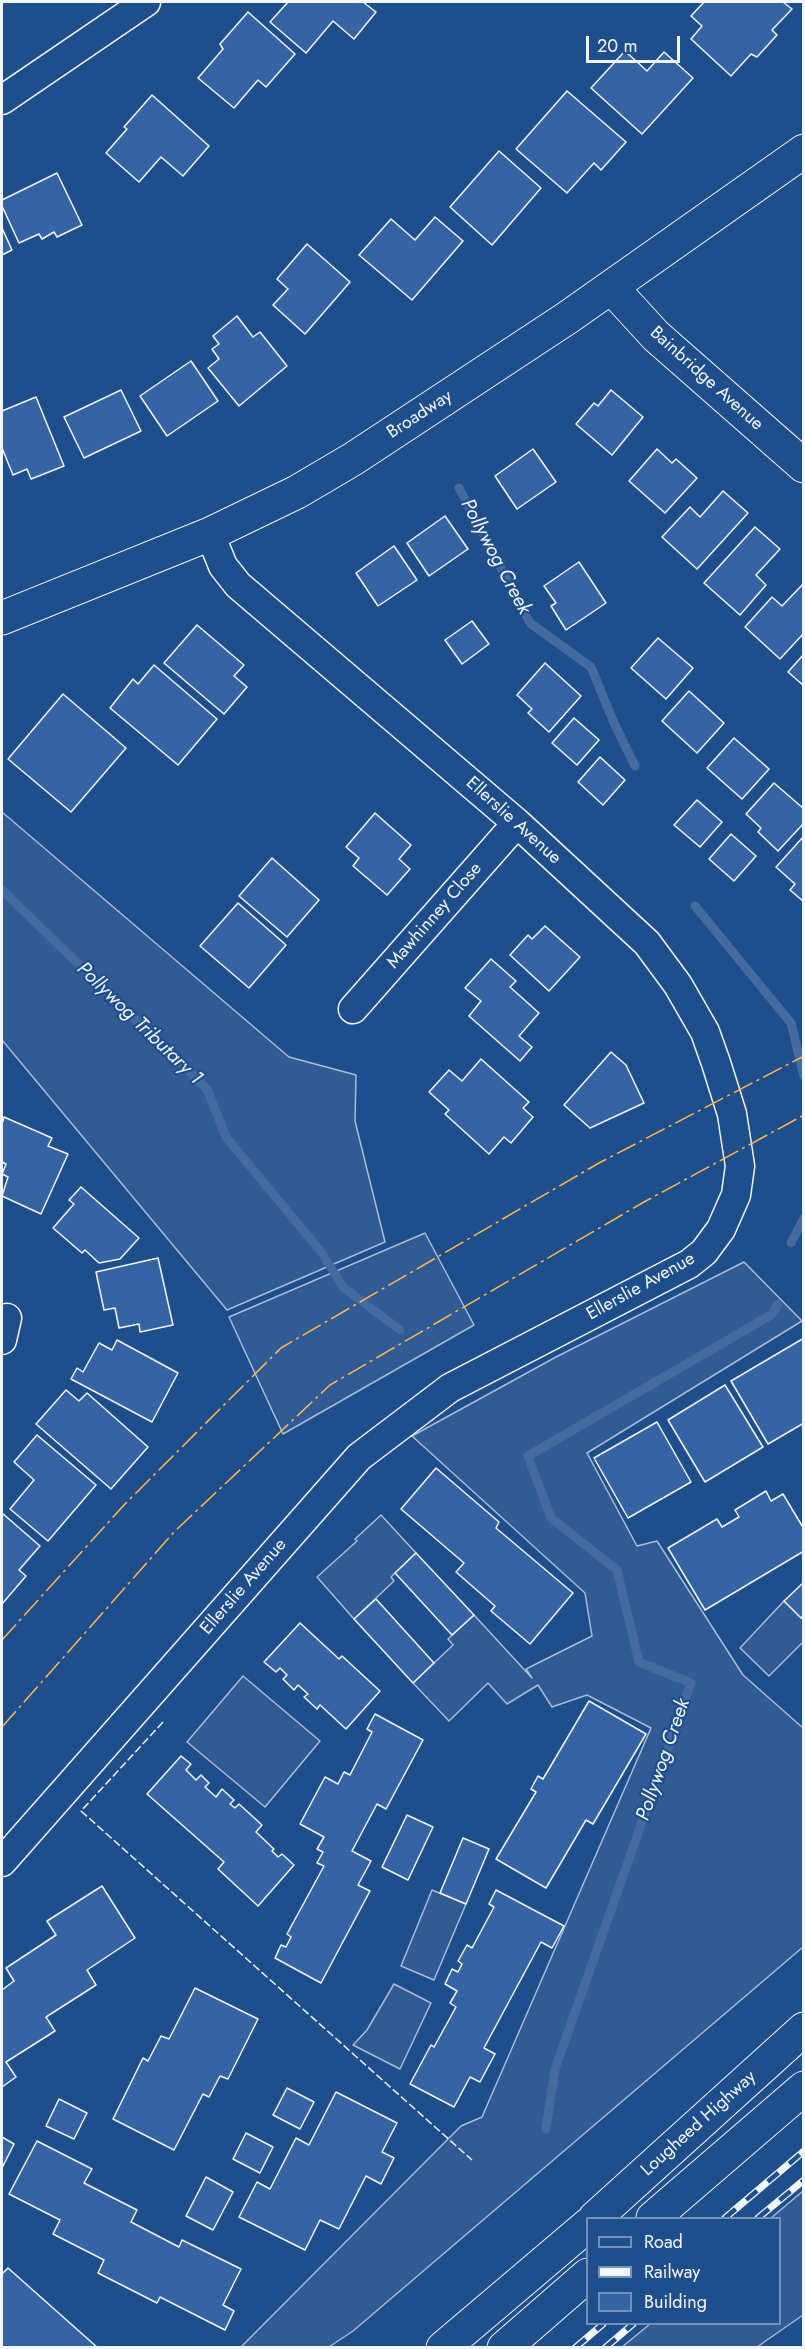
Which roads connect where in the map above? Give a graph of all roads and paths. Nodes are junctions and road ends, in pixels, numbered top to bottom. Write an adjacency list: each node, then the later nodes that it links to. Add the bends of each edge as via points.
1 (146, 2): 2 (street)
2 (2, 100)
3 (804, 151): 4 (street, Broadway)
4 (612, 288): 5 (street, Bainbridge Avenue, via 656,336); 6 (street, Broadway, via 353,459 297,492)
5 (804, 466)
6 (210, 534): 7 (street, Broadway); 8 (street, Ellerslie Avenue, via 223,566 238,585)
7 (2, 618)
8 (517, 822): 9 (street, Mawhinney Close); 10 (street, Ellerslie Avenue, via 647,943 678,985 705,1032 732,1114 740,1166 736,1195 721,1228 689,1264 450,1388 359,1457)
9 (353, 1009)
10 (2, 1862)
11 (804, 2029): 13 (street, Lougheed Highway)
12 (804, 2088): 14 (street)
13 (596, 2217)
14 (654, 2217)
15 (586, 2227): 17 (street)
16 (586, 2277): 18 (street)
17 (443, 2348)
18 (504, 2348)

